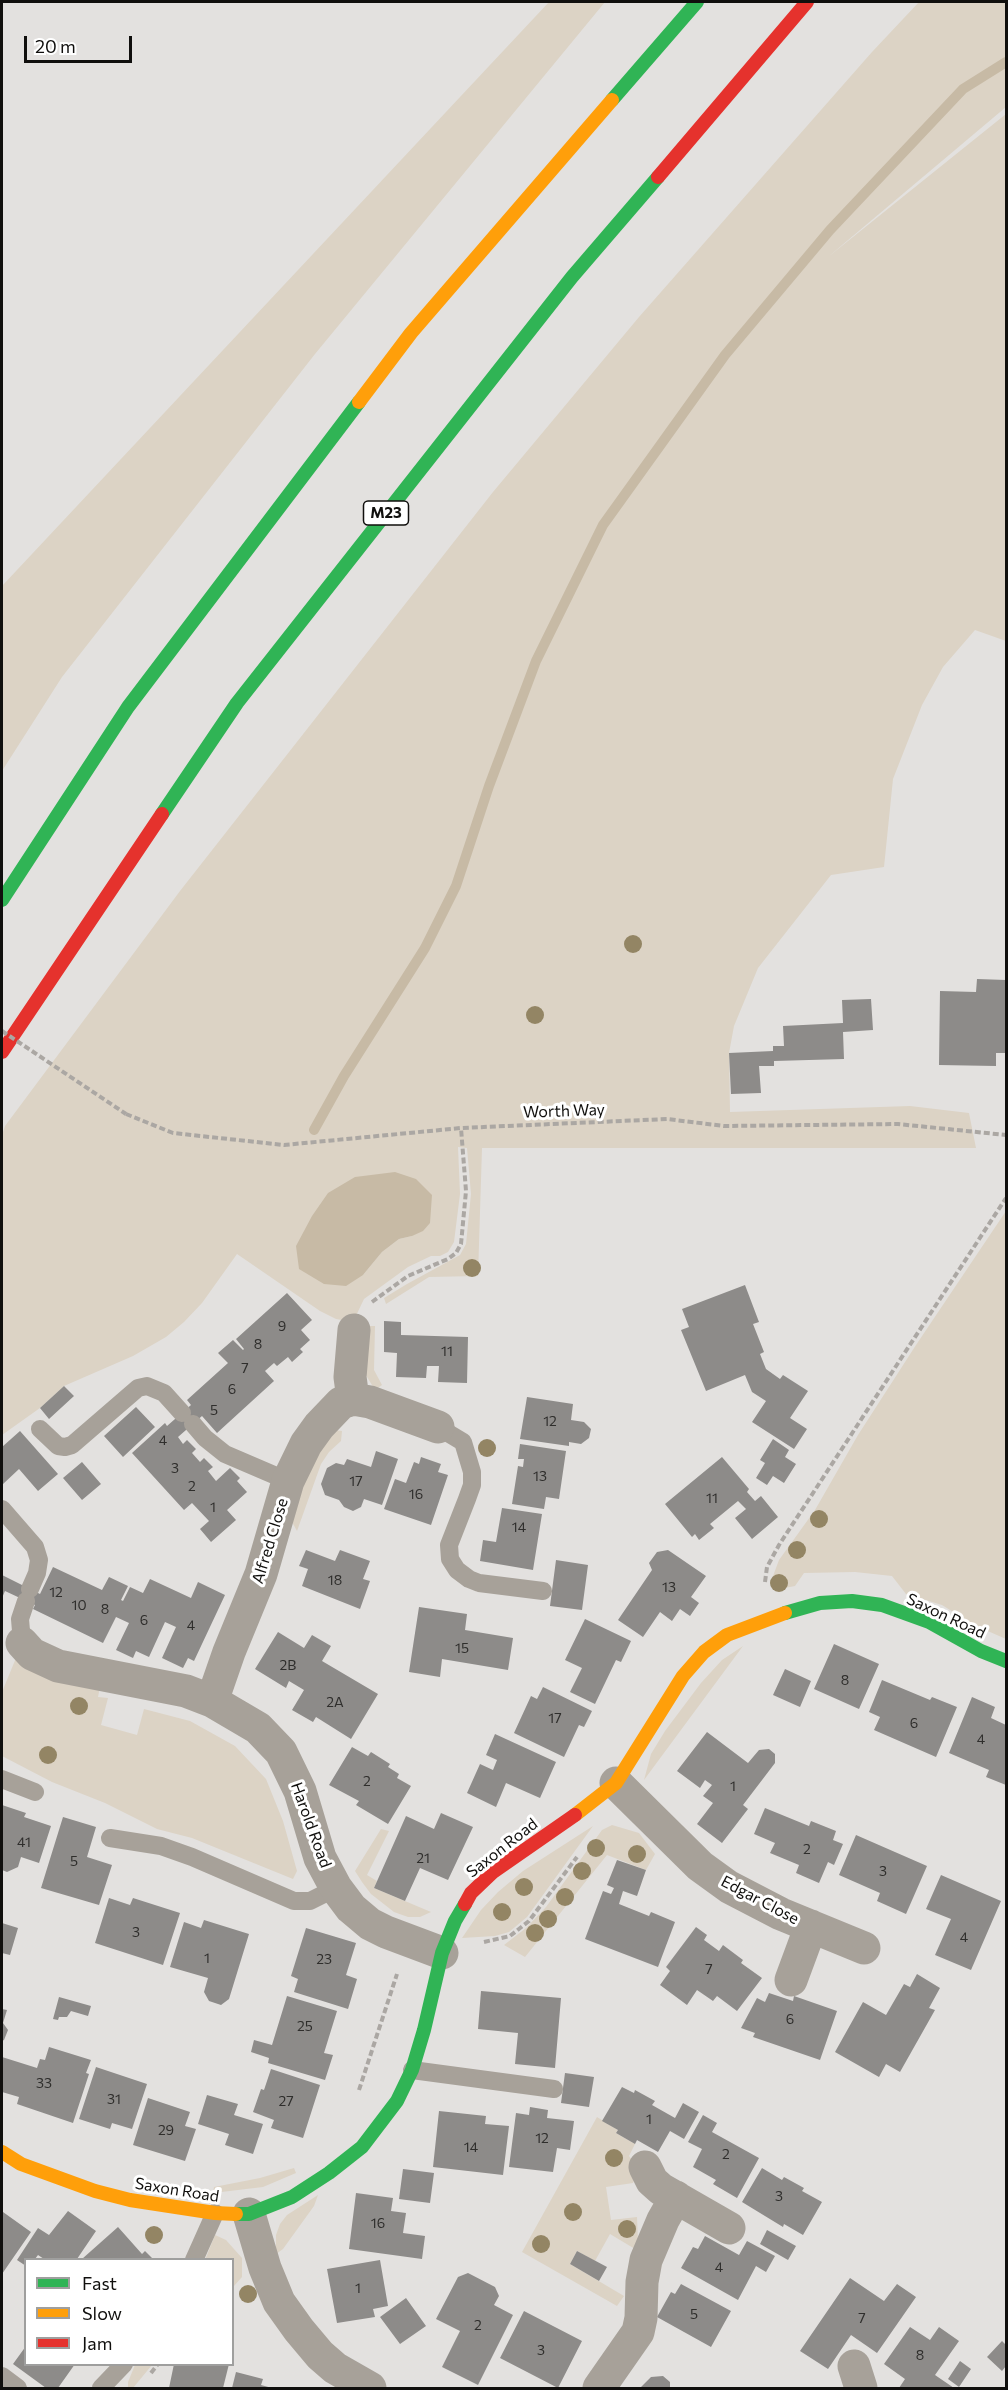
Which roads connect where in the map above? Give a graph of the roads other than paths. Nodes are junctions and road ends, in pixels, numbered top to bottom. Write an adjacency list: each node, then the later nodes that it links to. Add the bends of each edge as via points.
1 (697, 2): 3 (main road, via 411,333 128,707)
2 (807, 2): 4 (main road, M23, via 572,278 237,704)
3 (2, 900)
4 (2, 1053)
5 (354, 1330): 6 (street, via 350,1377)
6 (353, 1399): 7 (street); 9 (street, Alfred Close, via 341,1402 319,1426)
7 (438, 1427): 11 (lane, via 463,1442 472,1472 468,1499 449,1545 450,1559 457,1570 479,1583)
8 (40, 1429): 9 (lane, via 58,1446 72,1445 138,1388 147,1386 164,1393 225,1454)
9 (288, 1481): 14 (street, Alfred Close, via 261,1575)
10 (2, 1509): 12 (lane, Harold Road, via 35,1546 39,1560 20,1619)
11 (543, 1591)
12 (22, 1643): 14 (street, Harold Road, via 32,1654 58,1666 186,1691)
13 (1006, 1661): 16 (main road, Saxon Road, via 929,1622 882,1605 852,1601 820,1604 773,1616 727,1635 704,1652 682,1677)
14 (212, 1701): 19 (street, Harold Road, via 258,1728 281,1752 300,1791 320,1858)
15 (2, 1779): 17 (lane)
16 (616, 1784): 20 (street, Edgar Close, via 700,1866 729,1887); 22 (main road, Saxon Road, via 493,1872 471,1893)
17 (34, 1792)
18 (110, 1838): 19 (lane, via 171,1850 294,1901 310,1901)
19 (336, 1888): 22 (street, Harold Road, via 370,1924)
20 (811, 1926): 21 (street, Edgar Close); 23 (street)
21 (864, 1948)
22 (441, 1953): 24 (main road, Saxon Road)
23 (791, 1980)
24 (412, 2070): 25 (lane); 30 (main road, Saxon Road, via 397,2101 362,2147 292,2197)
25 (554, 2089)
26 (2, 2152): 29 (main road, Saxon Road, via 21,2164 95,2191)
27 (645, 2168): 28 (street, via 652,2181)
28 (676, 2197): 31 (street); 35 (street, via 646,2260 638,2332)
29 (214, 2213): 30 (main road, Saxon Road); 32 (lane)
30 (249, 2214): 38 (street, via 279,2302 298,2330 335,2368)
31 (729, 2228)
32 (194, 2258)
33 (122, 2366): 37 (lane)
34 (2, 2376): 36 (lane)
35 (604, 2381)
36 (18, 2388)
37 (102, 2388)
38 (370, 2388)

